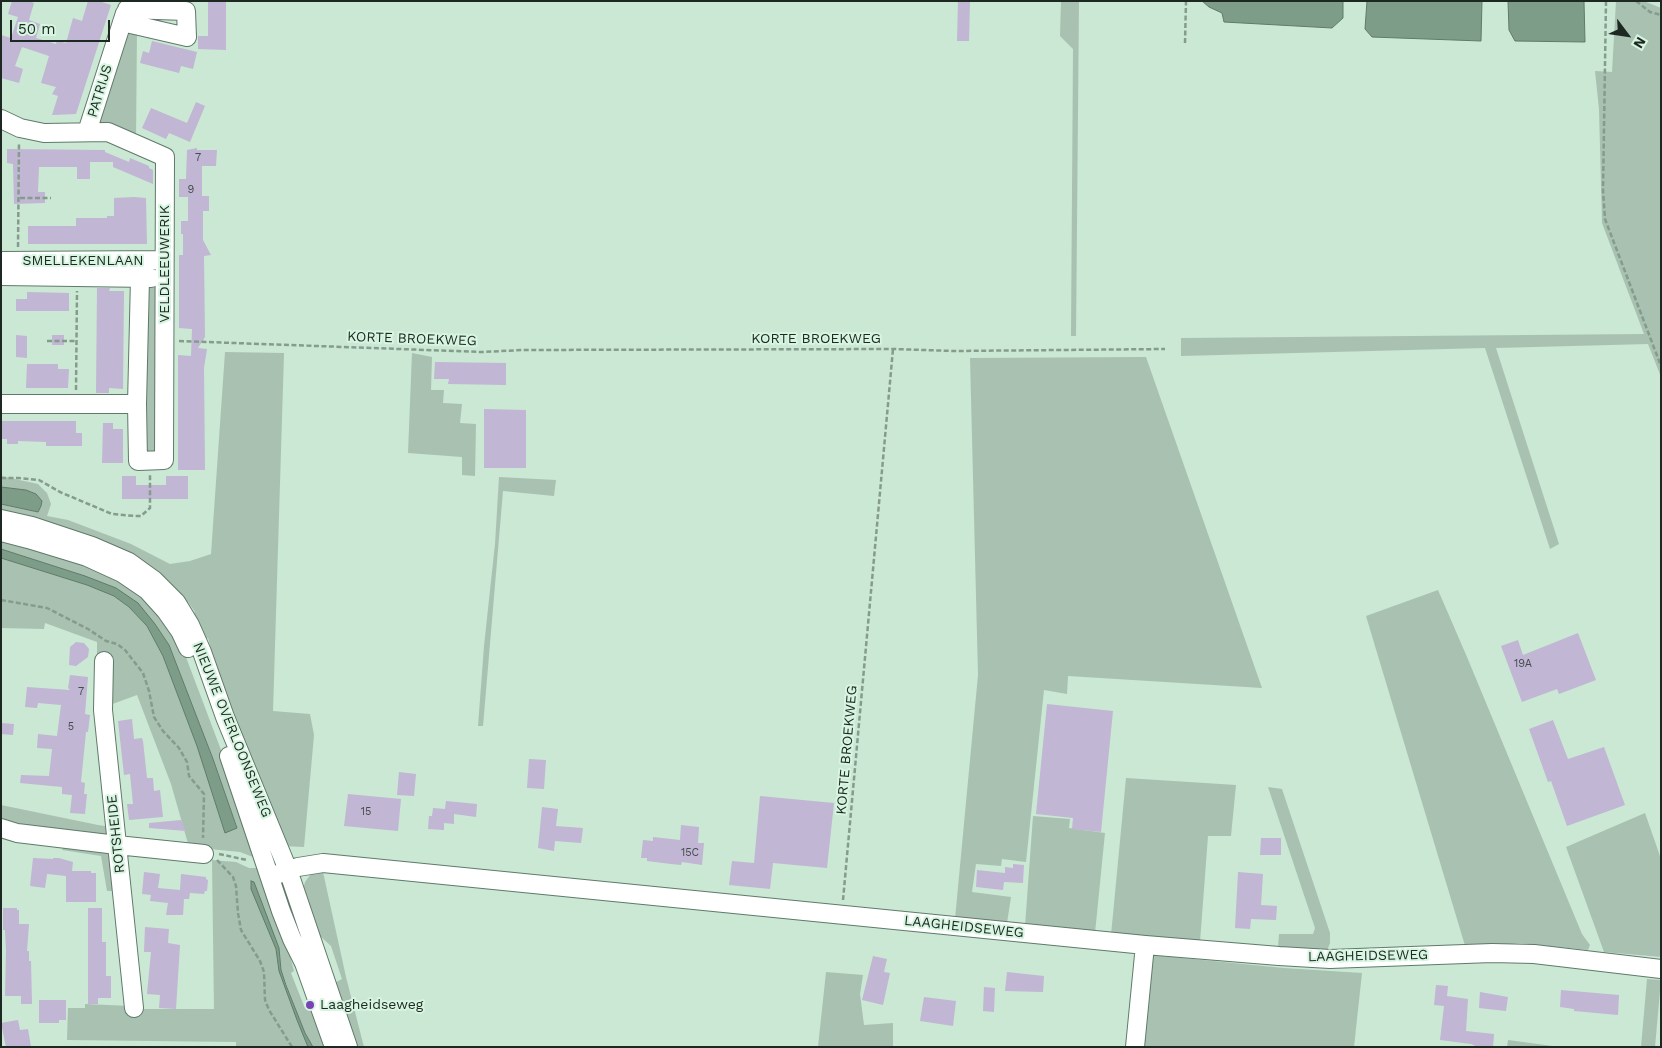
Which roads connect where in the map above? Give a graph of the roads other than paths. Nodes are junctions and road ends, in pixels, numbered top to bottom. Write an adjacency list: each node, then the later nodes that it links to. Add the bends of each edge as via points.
1 (125, 11): 3 (street, PATRIJS)
2 (1, 119): 3 (street, VELDLEEUWERIK, via 20,128 44,133)
3 (88, 132): 5 (street, VELDLEEUWERIK, via 108,132 165,157)
4 (10, 261): 5 (street, SMELLEKENLAAN)
5 (164, 269): 7 (street, SMELLEKENLAAN); 9 (street, VELDLEEUWERIK, via 164,460 138,461)
6 (1, 276): 7 (street, SMELLEKENLAAN)
7 (140, 278): 9 (street, VELDLEEUWERIK)
8 (1, 404): 9 (street)
9 (137, 404)
10 (1, 519): 16 (street, NIEUWE OVERLOONSEWEG, via 74,540 129,562 176,602 202,652)
11 (1, 532): 17 (street, NIEUWE OVERLOONSEWEG, via 86,557 122,573 147,590 166,611 191,655)
12 (104, 661): 14 (street, ROTSHEIDE, via 103,710)
13 (1, 828): 14 (street)
14 (117, 846): 15 (street); 20 (street, ROTSHEIDE)
15 (212, 855)
16 (288, 870): 17 (street, LAAGHEIDSEWEG); 18 (street, LAAGHEIDSEWEG, via 323,863); 22 (street, NIEUWE OVERLOONSEWEG)
17 (270, 877): 21 (street, NIEUWE OVERLOONSEWEG)
18 (1145, 945): 19 (street, LAAGHEIDSEWEG, via 1330,959 1534,954); 23 (street)
19 (1661, 969)
20 (134, 1008)
21 (334, 1047)
22 (348, 1047)
23 (1135, 1047)

